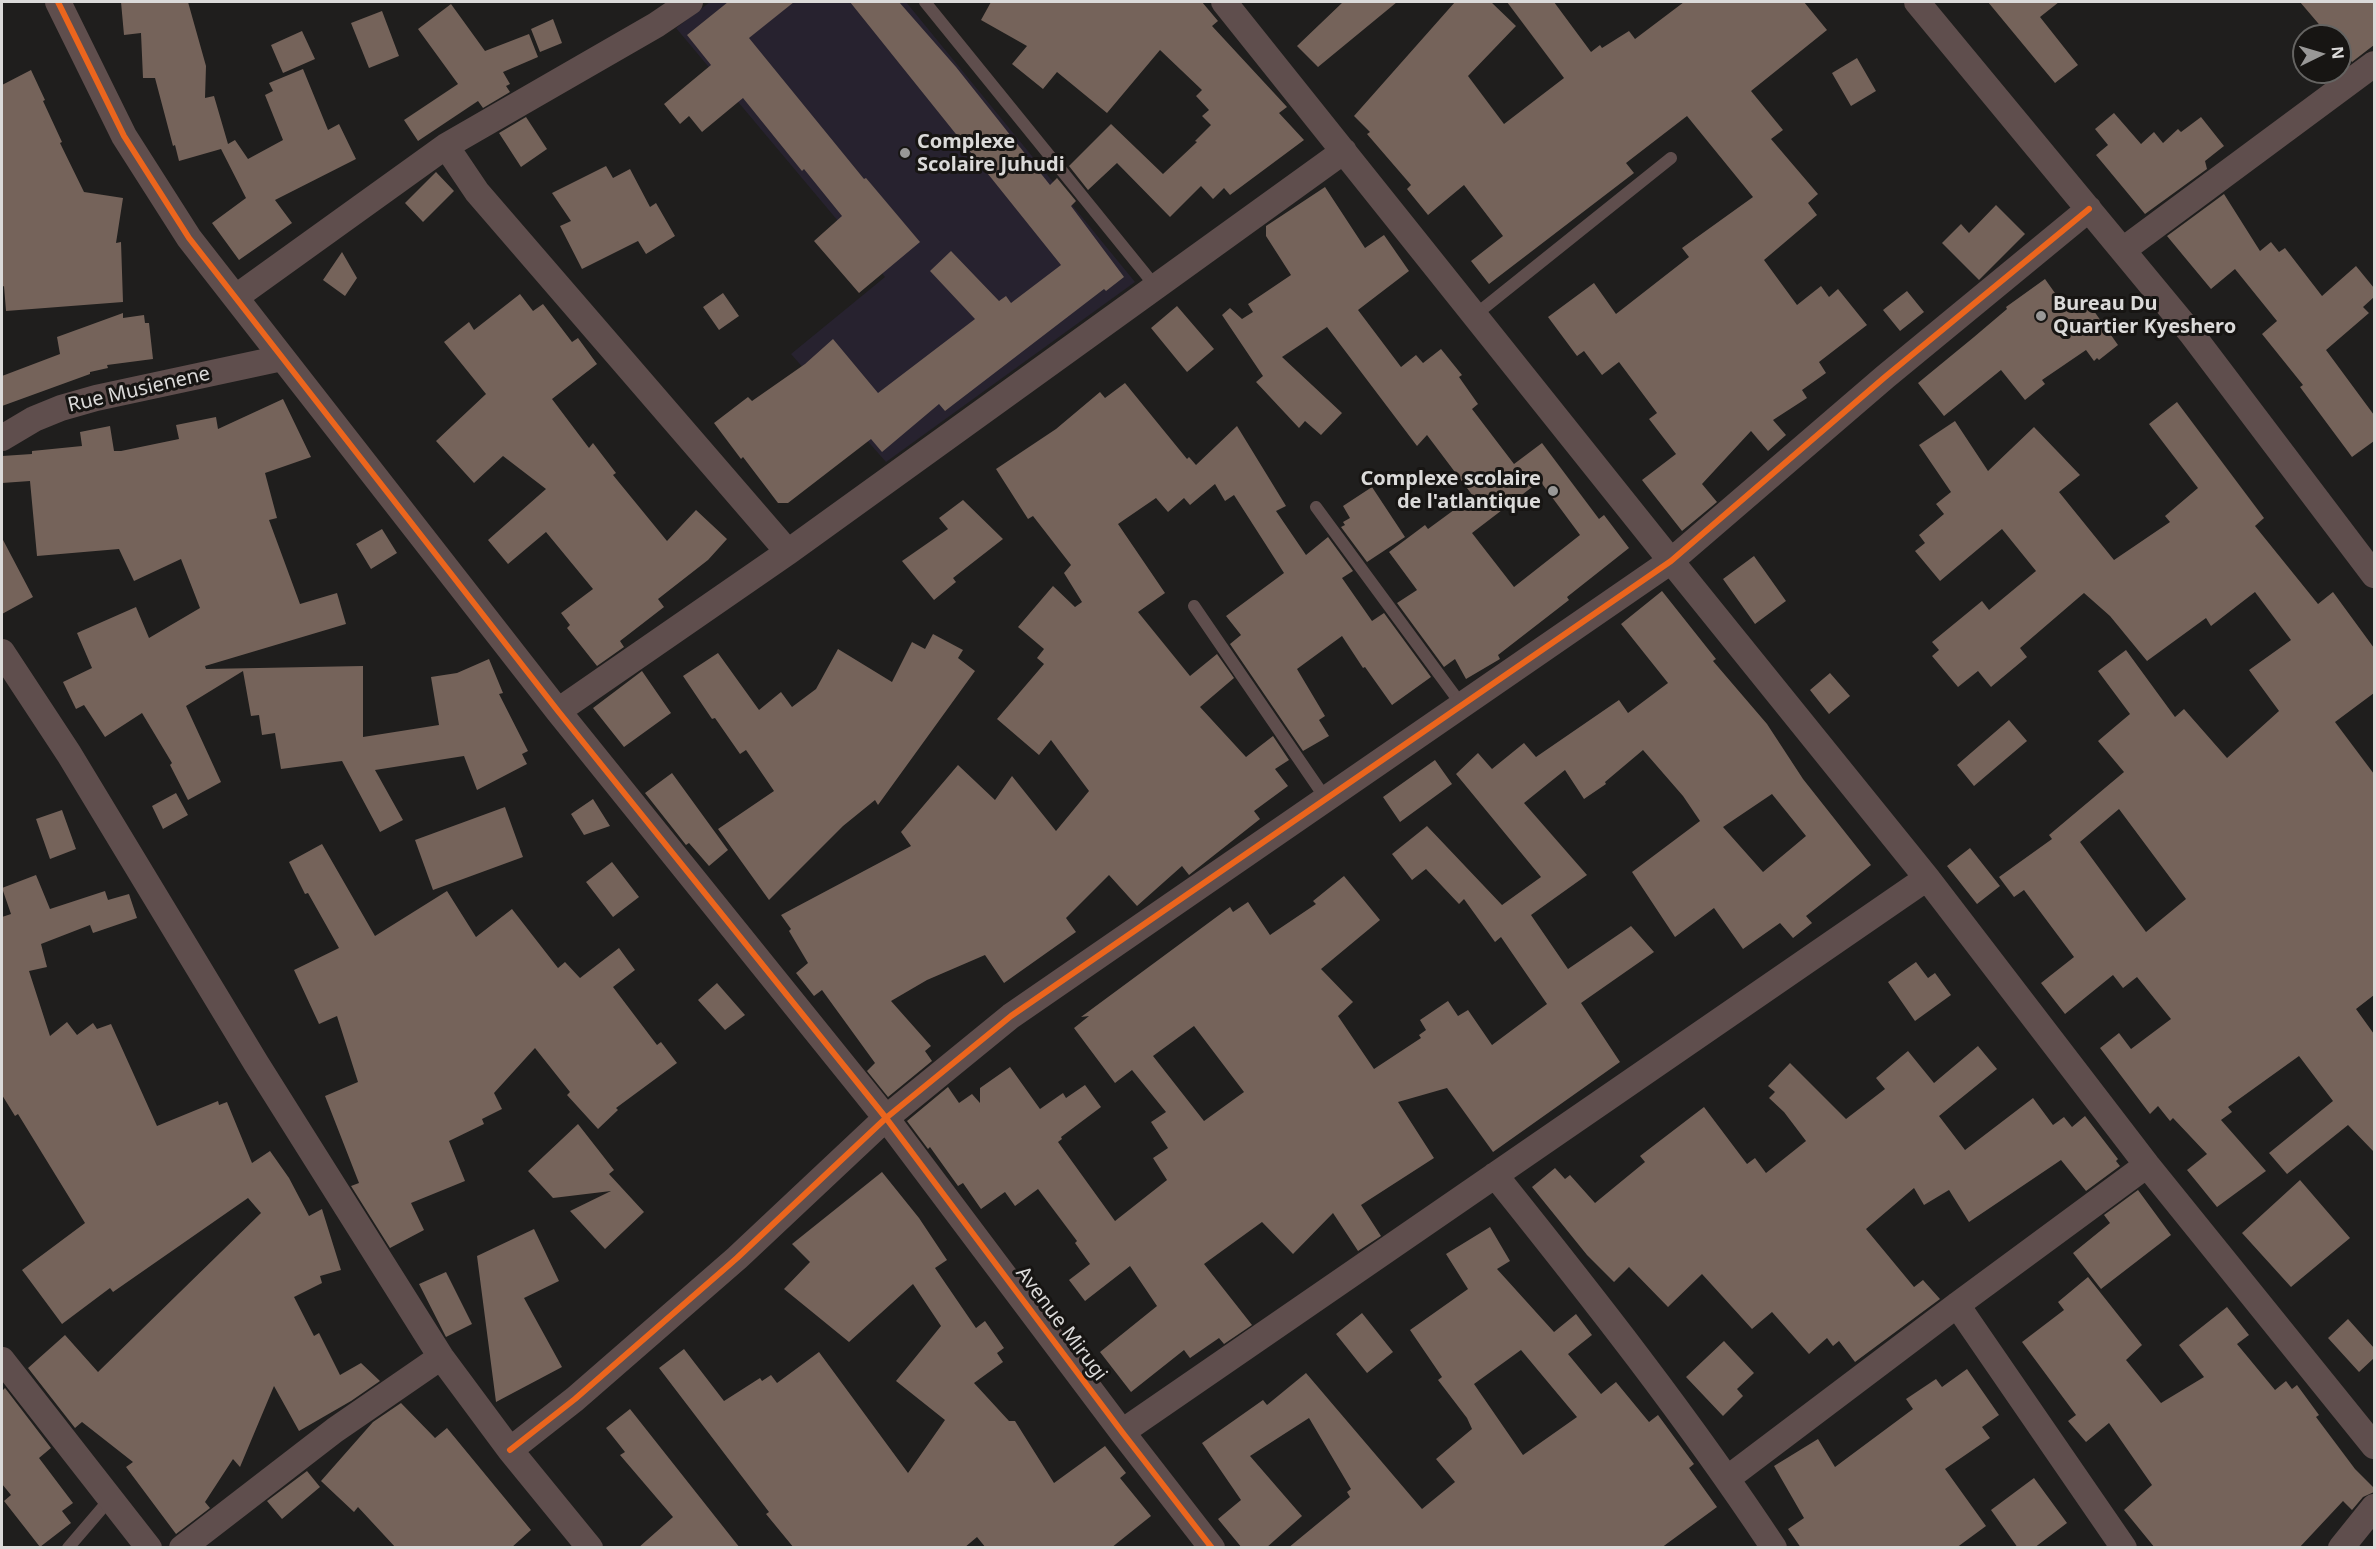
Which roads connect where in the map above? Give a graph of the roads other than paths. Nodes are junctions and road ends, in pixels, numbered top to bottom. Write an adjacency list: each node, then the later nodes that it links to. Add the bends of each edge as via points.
1 (58, 2): 13 (street, Avenue Mirugi, via 124,136 189,238)
2 (690, 2): 7 (street)
3 (925, 2): 12 (lane)
4 (1224, 2): 8 (street)
5 (1917, 2): 10 (street)
6 (2374, 64): 11 (street)
7 (446, 146): 13 (street); 18 (street, via 477,192)
8 (1344, 152): 12 (street); 14 (street)
9 (1671, 158): 14 (lane)
10 (2089, 209): 11 (street); 19 (street)
11 (2123, 250): 20 (street)
12 (1156, 287): 18 (street)
13 (236, 297): 15 (street, Avenue Mirugi)
14 (1475, 315): 19 (street)
15 (282, 358): 16 (street, Rue Musienene, via 96,398 34,419); 24 (street, Avenue Mirugi)
16 (2, 438)
17 (1316, 507): 23 (lane)
18 (788, 552): 24 (street)
19 (1671, 561): 23 (street); 26 (street)
20 (2374, 574)
21 (1194, 606): 25 (lane)
22 (2, 652): 31 (street)
23 (1461, 704): 25 (street)
24 (558, 711): 27 (street, Avenue Mirugi)
25 (1326, 799): 27 (street, via 1011,1016)
26 (1928, 878): 28 (street); 29 (street)
27 (886, 1118): 33 (street, Avenue Mirugi); 35 (street, via 737,1258)
28 (2147, 1165): 30 (street); 34 (street)
29 (1494, 1175): 33 (street); 36 (street, via 1629,1343)
30 (1957, 1305): 36 (street); 45 (street)
31 (441, 1357): 35 (street); 41 (street, via 335,1430)
32 (2, 1360): 37 (street)
33 (1122, 1432): 43 (street, Avenue Mirugi)
34 (2374, 1446)
35 (510, 1450): 42 (street)
36 (1728, 1478): 44 (street)
37 (110, 1498): 39 (lane); 40 (street)
38 (2374, 1508): 46 (street)
39 (68, 1548)
40 (149, 1548)
41 (182, 1548)
42 (590, 1548)
43 (1212, 1548)
44 (1774, 1548)
45 (2124, 1548)
46 (2341, 1548)

